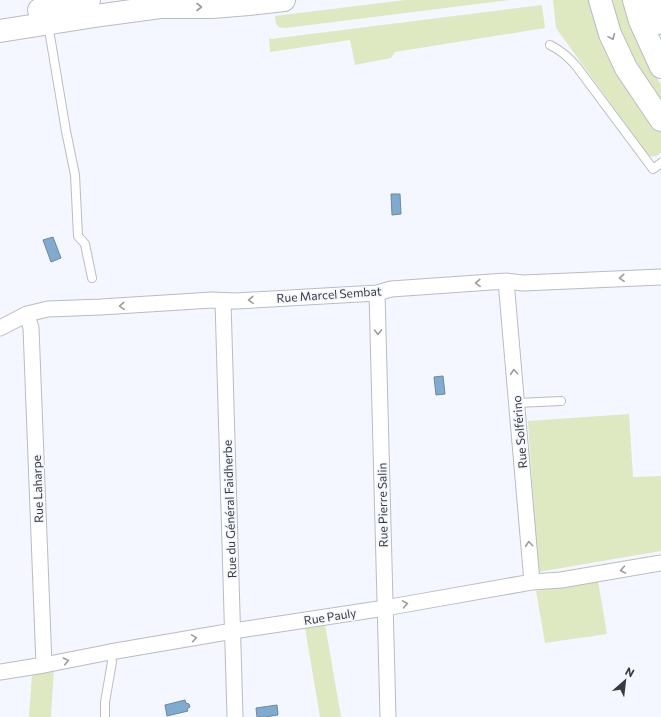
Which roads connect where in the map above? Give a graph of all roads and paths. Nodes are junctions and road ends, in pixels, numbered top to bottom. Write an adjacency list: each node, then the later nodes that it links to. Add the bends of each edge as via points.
1 (89, 0): 8 (main road)
2 (143, 0): 10 (street, via 94,7)
3 (284, 0): 7 (main road)
4 (600, 0): 14 (main road, one-way to 14, via 610,34 626,68)
5 (634, 0): 13 (main road, via 640,21)
6 (652, 0): 9 (main road)
7 (249, 2): 10 (main road, one-way to 7, via 160,7 205,7)
8 (0, 15)
9 (661, 22)
10 (48, 23): 11 (main road); 17 (lane, via 75,175 78,236 85,244)
11 (0, 31)
12 (550, 45): 15 (lane, via 559,49 577,67 653,169)
13 (661, 66)
14 (661, 120)
15 (661, 163)
16 (661, 276): 18 (street, Rue Marcel Sembat, one-way to 18)
17 (92, 278)
18 (506, 282): 19 (street, Rue Marcel Sembat, one-way to 19, via 391,288); 24 (street, Rue Solférino, one-way to 18)
19 (377, 293): 20 (street, Rue Marcel Sembat, one-way to 20); 27 (street, Rue Pierre Salin, one-way to 27)
20 (223, 301): 21 (street, Rue Marcel Sembat, one-way to 21, via 100,303); 28 (street, Rue du Général Faidherbe)
21 (27, 314): 22 (street, Rue Marcel Sembat); 30 (street, Rue Laharpe, via 31,328)
22 (0, 328)
23 (561, 401): 24 (lane)
24 (517, 403): 26 (street, Rue Solférino, one-way to 24)
25 (661, 563): 26 (street, Rue Pauly, one-way to 26, via 561,580)
26 (532, 582): 27 (street, Rue Pauly, one-way to 26)
27 (385, 608): 28 (street, Rue Pauly); 34 (street, Rue Pierre Salin)
28 (233, 631): 29 (street, Rue Pauly, one-way to 28); 33 (street, Rue du Général Faidherbe)
29 (110, 652): 30 (street, Rue Pauly, one-way to 29); 32 (lane, via 112,662)
30 (44, 665): 31 (street, Rue Pauly)
31 (0, 672)
32 (105, 717)
33 (235, 717)
34 (388, 717)

